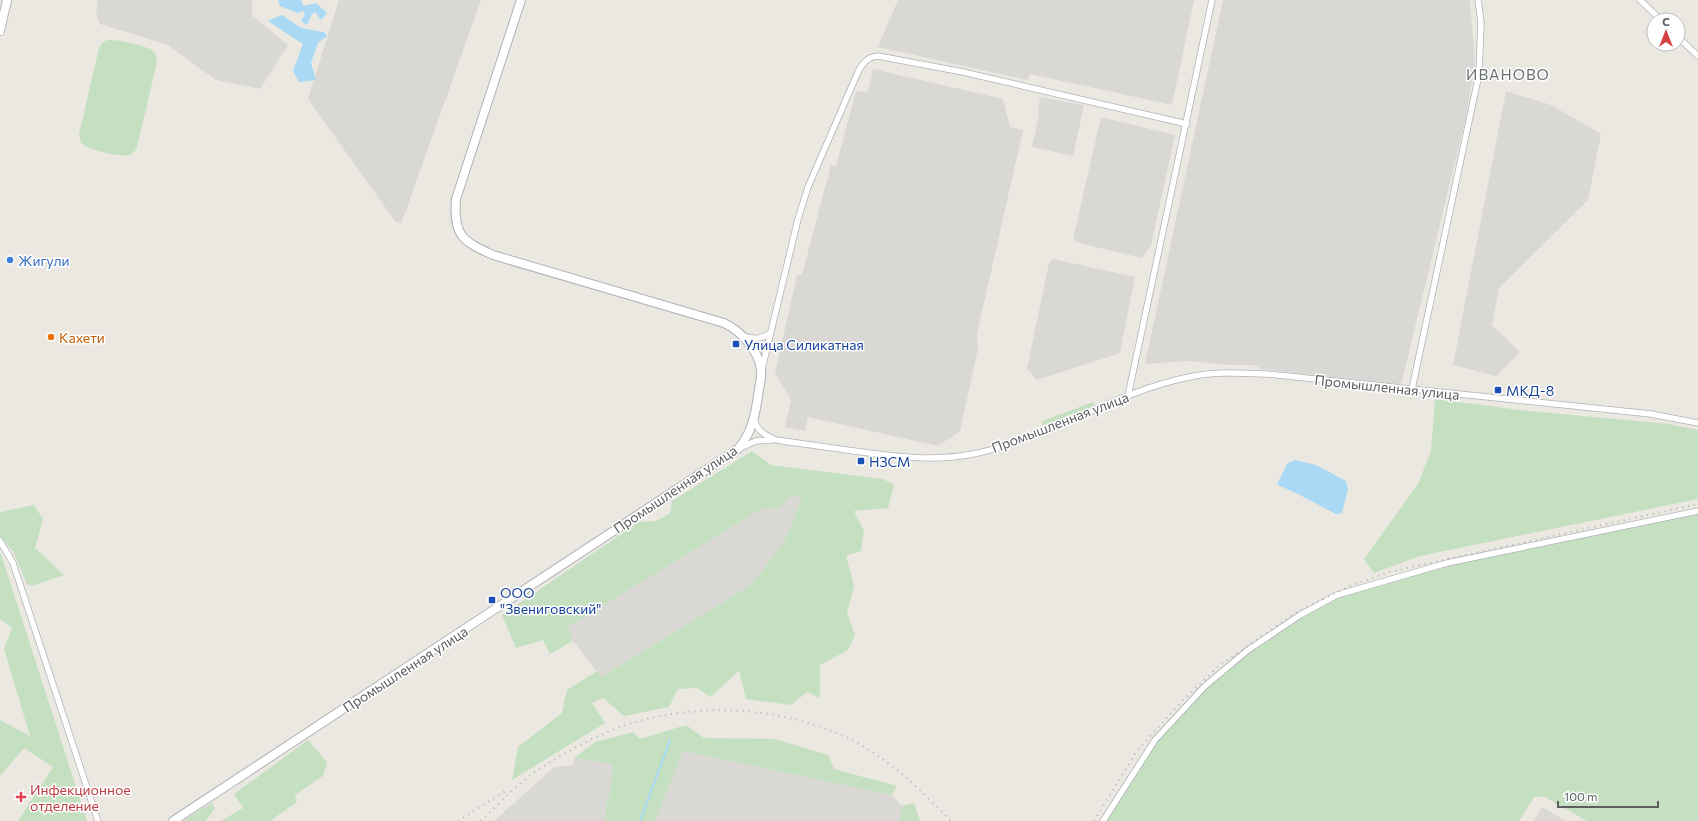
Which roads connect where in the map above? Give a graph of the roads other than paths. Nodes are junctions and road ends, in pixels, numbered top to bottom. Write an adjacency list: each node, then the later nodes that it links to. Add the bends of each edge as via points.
1 (7, 0): 7 (street)
2 (521, 0): 12 (street, via 456,199 457,227 463,238 473,246 493,255 724,323)
3 (1212, 0): 10 (street)
4 (1478, 0): 14 (street, via 1481,22 1479,74)
5 (1640, 0): 6 (street)
6 (1653, 12)
7 (0, 31)
8 (1686, 45): 9 (street)
9 (1698, 56)
10 (1187, 124): 11 (street, via 963,72 878,56 870,57 858,72 808,187); 15 (street)
11 (770, 333): 12 (street, via 760,338); 13 (street)
12 (742, 336): 13 (street, via 755,353)
13 (762, 371): 16 (street)
14 (1412, 389): 15 (street, Промышленная улица, via 1224,372 1195,375 1162,383); 17 (street, Промышленная улица, via 1651,414)
15 (1128, 396): 18 (street, Промышленная улица, via 1022,440 960,457 931,459)
16 (754, 419): 18 (street, Промышленная улица, via 759,430); 19 (street, Промышленная улица)
17 (1698, 423)
18 (776, 440): 19 (street, via 756,441)
19 (738, 449): 23 (street, Промышленная улица)
20 (1698, 511): 24 (street, via 1447,563 1337,595 1300,615 1248,650 1205,686 1154,740)
21 (0, 541): 22 (street, via 13,563)
22 (98, 821)
23 (173, 821)
24 (1103, 821)

